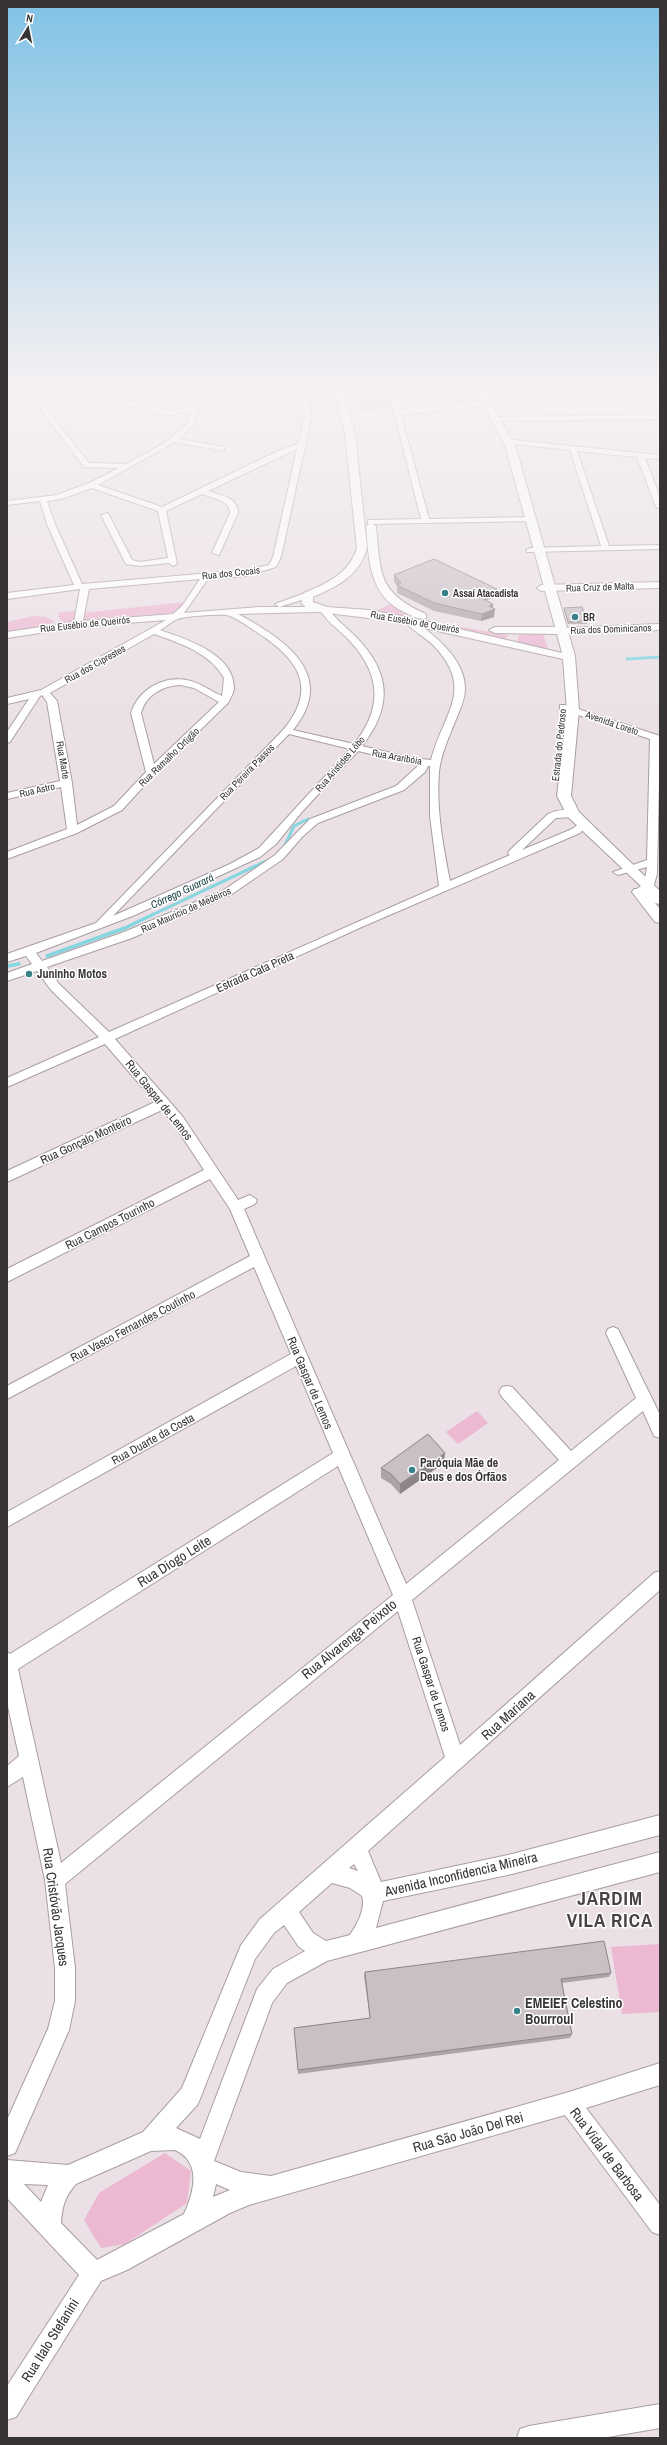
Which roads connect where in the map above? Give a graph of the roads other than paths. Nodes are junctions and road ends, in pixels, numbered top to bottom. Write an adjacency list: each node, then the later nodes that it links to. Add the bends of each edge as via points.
1 (44, 503): 24 (street, via 51,524)
2 (143, 503): 10 (street)
3 (176, 503): 10 (street)
4 (231, 503): 18 (street, via 234,512)
5 (288, 503): 19 (street, Rua dos Cocais, via 274,564 253,572)
6 (358, 503): 20 (main road, via 362,545 358,560)
7 (421, 503): 14 (street)
8 (522, 503): 13 (main road, Estrada do Pedroso)
9 (591, 503): 16 (street)
10 (162, 510): 11 (street, via 162,522 173,562 128,562)
11 (105, 515)
12 (370, 518): 14 (street); 25 (main road)
13 (527, 519): 14 (street); 17 (main road, Estrada do Pedroso)
14 (426, 521)
15 (660, 547): 16 (street)
16 (606, 549): 17 (street)
17 (535, 550): 26 (main road, Estrada do Pedroso)
18 (216, 553)
19 (206, 576): 24 (street, Rua dos Cocais); 34 (street)
20 (342, 579): 21 (main road); 27 (main road)
21 (356, 579)
22 (369, 582): 25 (main road)
23 (660, 585): 26 (street, Rua Cruz de Malta)
24 (82, 586): 28 (street, Rua dos Cocais); 36 (street)
25 (380, 588): 29 (main road, Rua Eusébio de Queirós)
26 (545, 588): 39 (main road, Estrada do Pedroso)
27 (308, 595): 30 (main road, via 307,603); 31 (street, Rua Eusébio de Queirós)
28 (7, 596)
29 (389, 598): 32 (main road, via 379,607); 40 (main road, Rua Eusébio de Queirós, via 405,609 430,618 482,629)
30 (320, 609): 31 (street, Rua Eusébio de Queirós); 32 (main road, Rua Eusébio de Queirós); 52 (street, Rua Aristídes Lôbo, via 363,651 378,681 379,707 375,720)
31 (259, 610): 33 (street, Rua Eusébio de Queirós)
32 (356, 611): 35 (main road, Rua Eusébio de Queirós)
33 (230, 613): 34 (street, Rua Eusébio de Queirós); 49 (street, Rua Pereira Passos, via 282,645 304,677 306,700 301,714)
34 (178, 616): 36 (street, Rua Eusébio de Queirós); 38 (street, Rua dos Ciprestes)
35 (407, 620): 42 (main road, Rua Eusébio de Queirós); 54 (street, via 422,629 442,649 451,662 460,686 459,698)
36 (78, 624): 41 (street, Rua Eusébio de Queirós)
37 (660, 628): 39 (street, Rua dos Dominicanos)
38 (154, 631): 44 (street, Rua dos Ciprestes); 47 (street, via 195,647 218,663 229,682)
39 (557, 631): 40 (main road, Rua Eusébio de Queirós); 43 (main road, Estrada do Pedroso)
40 (523, 632): 42 (main road, via 515,636)
41 (7, 635)
42 (513, 643): 43 (main road, Rua Eusébio de Queirós)
43 (563, 656): 48 (main road, Estrada do Pedroso)
44 (44, 692): 45 (street, Rua dos Ciprestes); 56 (street, Rua Marte, via 52,701)
45 (35, 696): 46 (street, Rua dos Ciprestes); 51 (street)
46 (7, 701)
47 (225, 701): 55 (street, Rua Ramalho Ortigão); 55 (street, via 182,681 164,685 142,698 137,705 136,713)
48 (568, 708): 50 (street, Avenida Loreto); 58 (main road, Estrada do Pedroso, via 554,795 555,806)
49 (287, 731): 52 (street, Rua Araribóia); 72 (street, Rua Pereira Passos)
50 (658, 739): 64 (street)
51 (7, 740)
52 (355, 749): 53 (street, Rua Araribóia); 66 (street, Rua Aristídes Lôbo, via 263,850)
53 (425, 762): 54 (street, Rua Araribóia); 68 (street, Rua Mauricio de Medeiros, via 421,770 400,788 314,821 279,857)
54 (436, 763): 69 (street, via 433,787 434,826)
55 (152, 772): 60 (street, Rua Ramalho Ortigão, via 118,808)
56 (66, 783): 57 (street, Rua Astro); 60 (street, Rua Marte)
57 (7, 796)
58 (566, 814): 59 (main road, Estrada do Pedroso); 61 (street, Estrada Cata Preta, via 546,820)
59 (579, 827): 62 (street, Estrada Cata Preta); 67 (main road, Estrada do Pedroso)
60 (73, 831): 63 (street, Rua Ramalho Ortigão)
61 (536, 831): 62 (street, via 538,839); 65 (street, Estrada Cata Preta)
62 (546, 843): 65 (street, Estrada Cata Preta)
63 (7, 856)
64 (653, 861): 67 (street); 70 (street)
65 (502, 862): 69 (street, Estrada Cata Preta)
66 (226, 870): 68 (street); 73 (street, Rua Aristídes Lôbo)
67 (624, 870): 70 (main road, Estrada do Pedroso)
68 (245, 882): 78 (street, Rua Mauricio de Medeiros, via 228,892 128,935)
69 (445, 887): 80 (street, Estrada Cata Preta)
70 (644, 889): 71 (main road, Estrada do Pedroso); 74 (main road, Estrada do Pedroso)
71 (660, 900)
72 (122, 902): 73 (street, via 126,908); 75 (street, Rua Pereira Passos)
73 (137, 910): 75 (street, Rua Aristídes Lôbo)
74 (660, 919)
75 (96, 927): 76 (street, Rua Aristídes Lôbo)
76 (29, 951): 77 (street, Rua Aristídes Lôbo); 78 (street, Rua Gaspar de Lemos)
77 (7, 958)
78 (40, 966): 79 (street, Rua Mauricio de Medeiros); 80 (street, Rua Gaspar de Lemos, via 55,987)
79 (7, 977)
80 (107, 1038): 81 (street, Estrada Cata Preta); 82 (street, Rua Gaspar de Lemos)
81 (7, 1083)
82 (164, 1103): 83 (street, Rua Gaspar de Lemos); 84 (street, Rua Gonçalo Monteiro)
83 (213, 1172): 86 (street, Rua Gaspar de Lemos); 88 (street, Rua Campos Tourinho)
84 (7, 1177)
85 (250, 1200): 86 (street)
86 (236, 1207): 87 (street, Rua Gaspar de Lemos)
87 (259, 1258): 90 (street, Rua Gaspar de Lemos); 92 (street, Rua Vasco Fernandes Coutinho)
88 (7, 1276)
89 (613, 1333): 93 (street)
90 (299, 1357): 95 (street, Rua Gaspar de Lemos); 97 (street, Rua Duarte da Costa)
91 (507, 1392): 96 (street)
92 (7, 1393)
93 (645, 1400): 94 (street); 96 (street, Rua Alvarenga Peixoto)
94 (660, 1431)
95 (341, 1456): 99 (street, Rua Gaspar de Lemos); 100 (street, Rua Diogo Leite)
96 (569, 1460): 99 (street, Rua Alvarenga Peixoto)
97 (7, 1520)
98 (660, 1579): 102 (street, Rua Mariana)
99 (402, 1596): 102 (street, Rua Gaspar de Lemos); 108 (street, Rua Alvarenga Peixoto)
100 (7, 1663): 101 (street, Rua Cristóvão Jacques)
101 (29, 1760): 103 (street); 108 (street, Rua Cristóvão Jacques)
102 (456, 1761): 105 (street, Rua Mariana)
103 (7, 1778)
104 (660, 1825): 109 (street, Avenida Inconfidencia Mineira, via 512,1864)
105 (356, 1850): 107 (street, Rua Mariana); 109 (street, via 368,1867)
106 (660, 1862): 111 (street)
107 (328, 1873): 109 (street, Avenida Inconfidencia Mineira, via 358,1880); 110 (street)
108 (55, 1880): 116 (street, Rua Cristóvão Jacques, via 66,2001 58,2030)
109 (374, 1893): 111 (street, via 367,1926)
110 (286, 1910): 112 (street, via 306,1940); 115 (street, via 267,1926 248,1952 190,2096)
111 (357, 1942): 112 (street)
112 (324, 1952): 117 (street, via 280,1976 264,1996)
113 (660, 2074): 114 (street, Rua São João Del Rei)
114 (569, 2103): 121 (street, Rua São João Del Rei); 123 (street, Rua Vidal de Barbosa)
115 (151, 2140): 117 (street, via 175,2139 191,2146); 119 (street)
116 (7, 2145)
117 (204, 2165): 121 (street, Rua São João Del Rei, via 241,2183); 122 (street, via 205,2185)
118 (7, 2171): 119 (street)
119 (68, 2176): 124 (street, via 59,2185 51,2202)
120 (7, 2182): 124 (street)
121 (276, 2186): 122 (street, Rua São João Del Rei, via 241,2196)
122 (192, 2222): 125 (street, via 119,2262)
123 (660, 2224)
124 (50, 2229): 125 (street)
125 (93, 2273): 126 (street, Rua Italo Stefanini)
126 (7, 2408)
127 (660, 2416): 128 (street)
128 (529, 2438)

